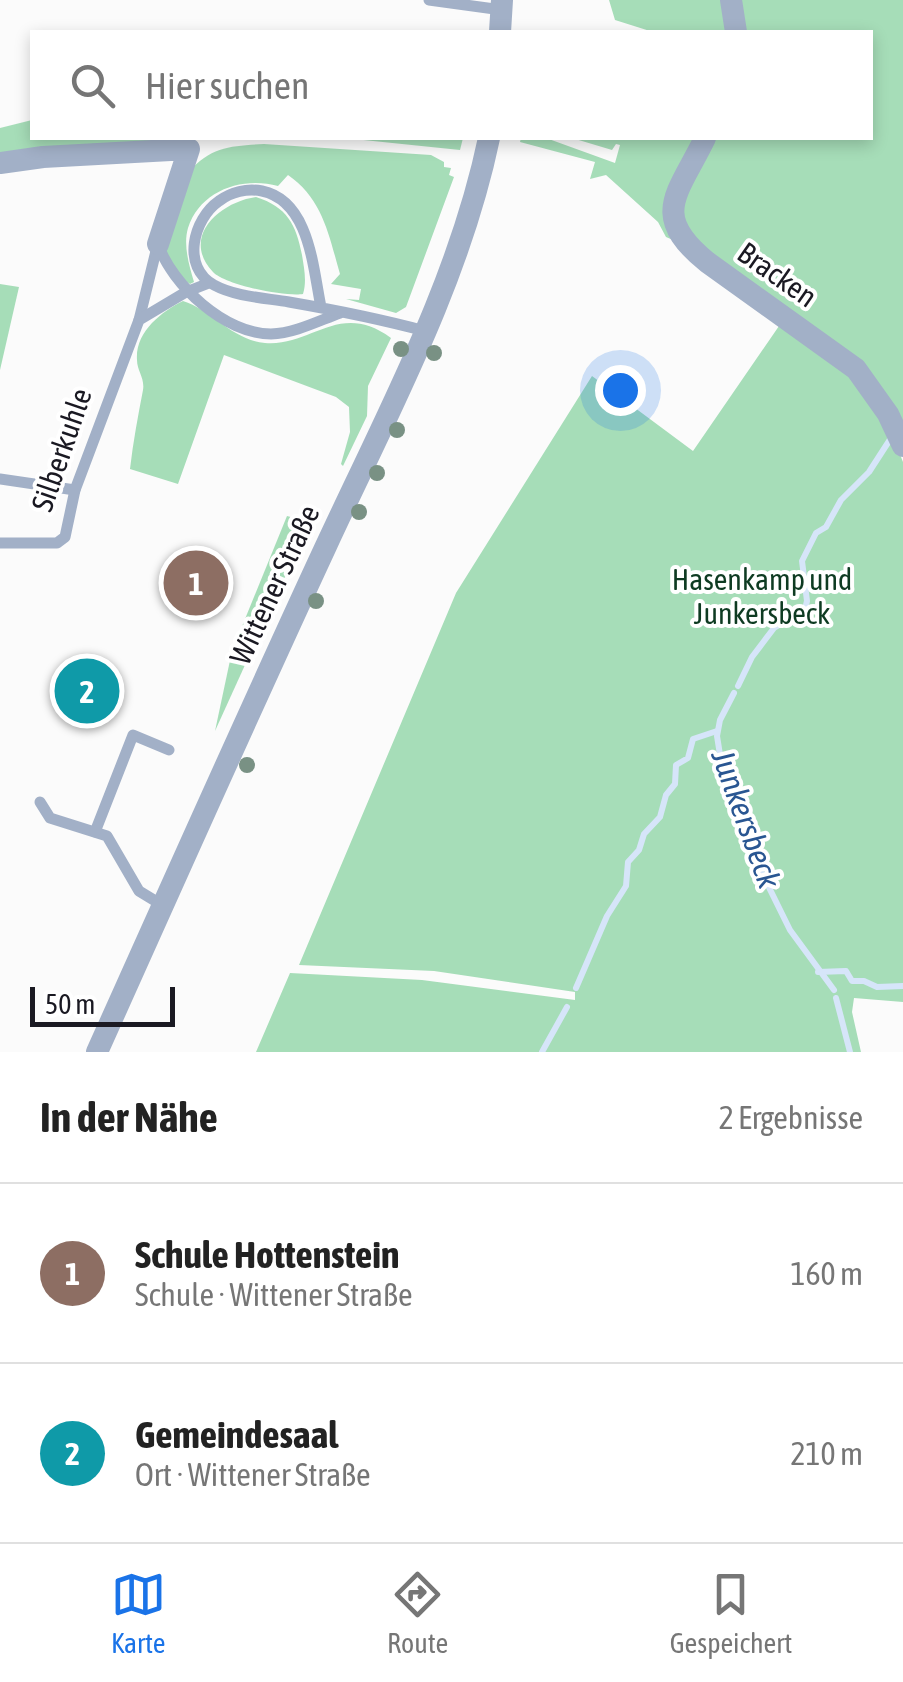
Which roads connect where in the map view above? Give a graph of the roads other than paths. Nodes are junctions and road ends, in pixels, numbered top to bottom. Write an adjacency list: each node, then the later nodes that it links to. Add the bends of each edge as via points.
1 (429, 0): 3 (lane)
2 (731, 0): 4 (street)
3 (501, 14)
4 (736, 30)
5 (488, 140): 14 (street, Wittener Straße, via 465,228)
6 (704, 140): 15 (street, Bracken, via 675,201 676,232 707,262 856,369)
7 (0, 163): 8 (street, Silberkuhle, via 189,149)
8 (158, 244): 10 (lane); 13 (lane, Silberkuhle)
9 (209, 283): 10 (lane); 11 (lane); 11 (lane, via 194,253 200,222 224,197 258,190 296,213)
10 (186, 292): 12 (lane, via 233,323 269,334); 13 (lane)
11 (321, 308): 12 (lane)
12 (344, 311): 14 (lane)
13 (139, 320): 17 (lane, Silberkuhle)
14 (425, 331): 22 (street, Wittener Straße)
15 (903, 446)
16 (0, 479): 17 (lane)
17 (75, 490): 18 (lane, Silberkuhle, via 64,538 57,543)
18 (0, 542)
19 (168, 750): 21 (lane, via 133,735)
20 (40, 802): 21 (lane, via 50,818)
21 (95, 832): 22 (lane, via 107,836 139,891)
22 (162, 906): 23 (street, Wittener Straße)
23 (97, 1052)

